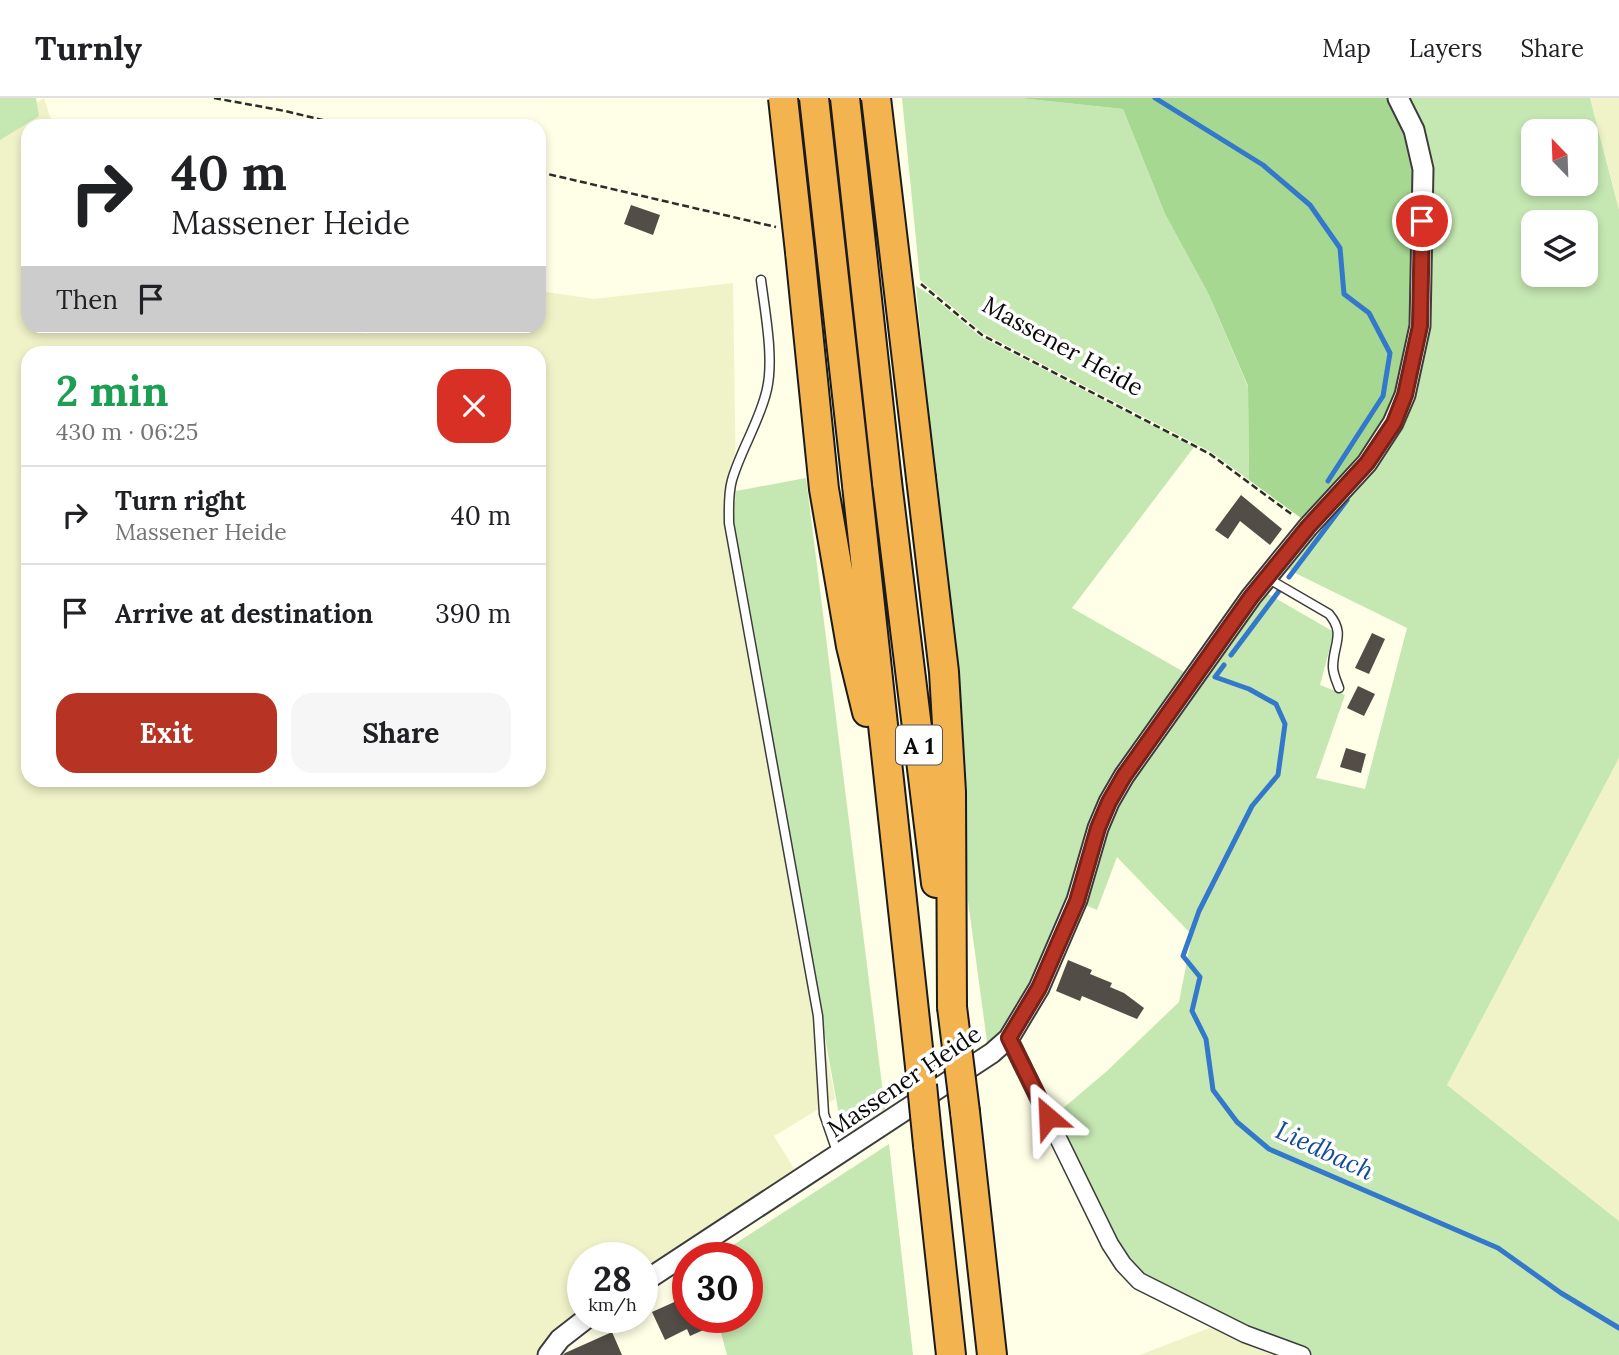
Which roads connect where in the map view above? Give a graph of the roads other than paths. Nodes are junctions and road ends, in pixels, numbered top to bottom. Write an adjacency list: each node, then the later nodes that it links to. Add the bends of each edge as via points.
1 (783, 98): 9 (highway, bridge, via 824,489 851,646)
2 (814, 98): 9 (highway, A 1, bridge)
3 (845, 98): 10 (highway, A 1, bridge)
4 (876, 98): 10 (highway, bridge, via 944,672 951,792)
5 (1398, 98): 7 (street, Massener Heide, via 1414,130 1423,169 1420,326 1405,395 1394,423 1367,463)
6 (761, 281): 12 (lane, via 768,387 732,480 729,523 818,1016 824,1114)
7 (1267, 578): 8 (lane, via 1337,623 1333,668); 11 (street, Massener Heide, via 1109,802 1077,901 1039,988)
8 (1339, 688)
9 (894, 827): 16 (highway, A 1, bridge)
10 (951, 1007): 17 (highway, A 1, bridge)
11 (1009, 1038): 12 (street, Massener Heide); 18 (street, via 1123,1264 1139,1281 1170,1297 1245,1334)
12 (838, 1155): 13 (street, Massener Heide)
13 (658, 1273)
14 (568, 1333): 15 (street)
15 (548, 1355)
16 (951, 1355)
17 (992, 1355)
18 (1302, 1355)

